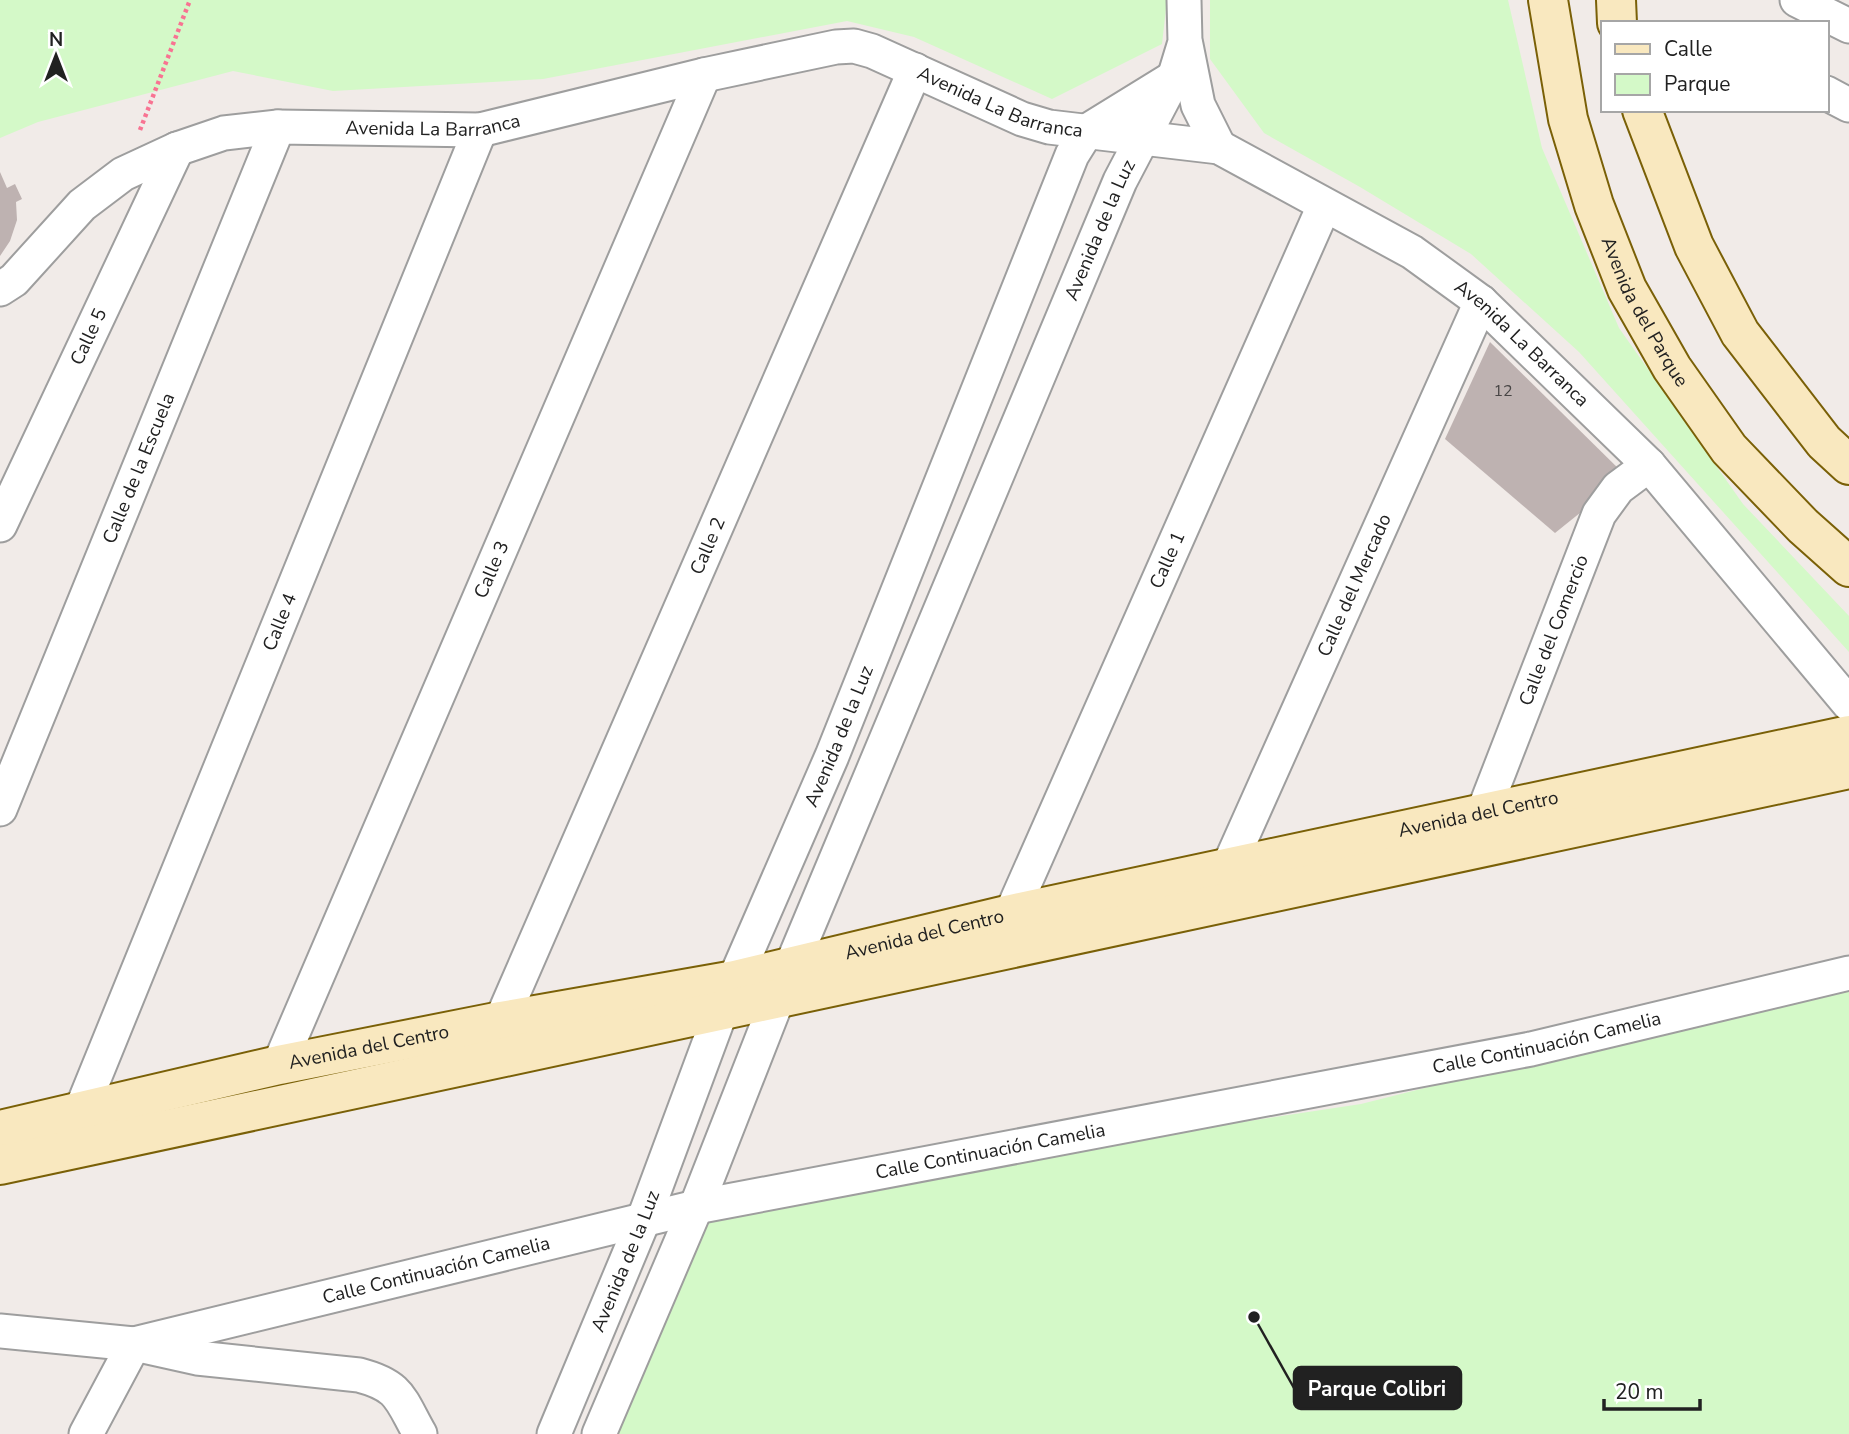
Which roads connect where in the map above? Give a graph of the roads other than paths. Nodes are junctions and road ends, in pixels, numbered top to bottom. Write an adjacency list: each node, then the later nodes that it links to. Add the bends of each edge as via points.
1 (1184, 0): 7 (street, Avenida de la Luz)
2 (1548, 0): 26 (street, Avenida del Parque, via 1568,119 1594,205 1627,289 1672,368 1729,449)
3 (1616, 0): 5 (street)
4 (1797, 0): 6 (street)
5 (1618, 21)
6 (1849, 26)
7 (1185, 42): 10 (street, Avenida de la Luz); 18 (street, via 1198,105)
8 (915, 70): 9 (street, Avenida La Barranca, via 854,46); 16 (street, Avenida La Barranca, via 1022,119); 37 (street, Calle 2)
9 (704, 75): 15 (street, Avenida La Barranca); 38 (street, Calle 3)
10 (1174, 78): 16 (street, Avenida de la Luz); 17 (street, Avenida de la Luz)
11 (1828, 94): 12 (street)
12 (1849, 105)
13 (1643, 112): 24 (street, via 1694,246 1740,333 1824,442)
14 (278, 127): 15 (street, Avenida La Barranca); 19 (street, Avenida La Barranca, via 224,133); 30 (street, Calle de la Escuela)
15 (480, 131): 39 (street, Calle 4)
16 (1087, 131): 17 (street, Avenida La Barranca); 36 (street, Avenida de la Luz, via 1072,155 832,756)
17 (1142, 138): 18 (street, Avenida La Barranca); 35 (street, Avenida de la Luz)
18 (1219, 147): 20 (street, Avenida La Barranca)
19 (177, 149): 21 (street, Avenida La Barranca, via 123,174 82,205 14,280); 25 (street, Calle 5)
20 (1324, 206): 22 (street, Avenida La Barranca, via 1412,252); 33 (street, Calle 1)
21 (0, 289)
22 (1481, 302): 23 (street, Avenida La Barranca); 32 (street, Calle del Mercado)
23 (1649, 465): 27 (street, Avenida La Barranca); 31 (street, Calle del Comercio, via 1618,488 1599,514)
24 (1849, 465)
25 (0, 525)
26 (1849, 566)
27 (1849, 704)
28 (1849, 735): 31 (street, Avenida del Centro)
29 (1849, 769): 35 (street, Avenida del Centro)
30 (0, 810)
31 (1483, 813): 32 (street, Avenida del Centro)
32 (1227, 870): 33 (street, Avenida del Centro)
33 (1011, 914): 35 (street, Avenida del Centro)
34 (1849, 973): 42 (street, Calle Continuación Camelia, via 1531,1049)
35 (784, 983): 36 (street, Avenida del Centro); 42 (street, Avenida de la Luz)
36 (728, 995): 37 (street, Avenida del Centro); 41 (street, Avenida del Centro); 43 (street, Avenida de la Luz)
37 (501, 1021): 38 (street, Avenida del Centro)
38 (279, 1065): 39 (street, Avenida del Centro)
39 (80, 1113): 40 (street, Avenida del Centro)
40 (0, 1130)
41 (0, 1165)
42 (696, 1207): 43 (street, Calle Continuación Camelia); 49 (street, Avenida de la Luz)
43 (643, 1220): 45 (street, Calle Continuación Camelia); 48 (street, Avenida de la Luz)
44 (0, 1331): 45 (street, Calle Continuación Camelia)
45 (134, 1344): 46 (street); 47 (street, Calle Continuación Camelia, via 197,1358 379,1381 394,1390)
46 (86, 1434)
47 (420, 1434)
48 (554, 1434)
49 (599, 1434)

